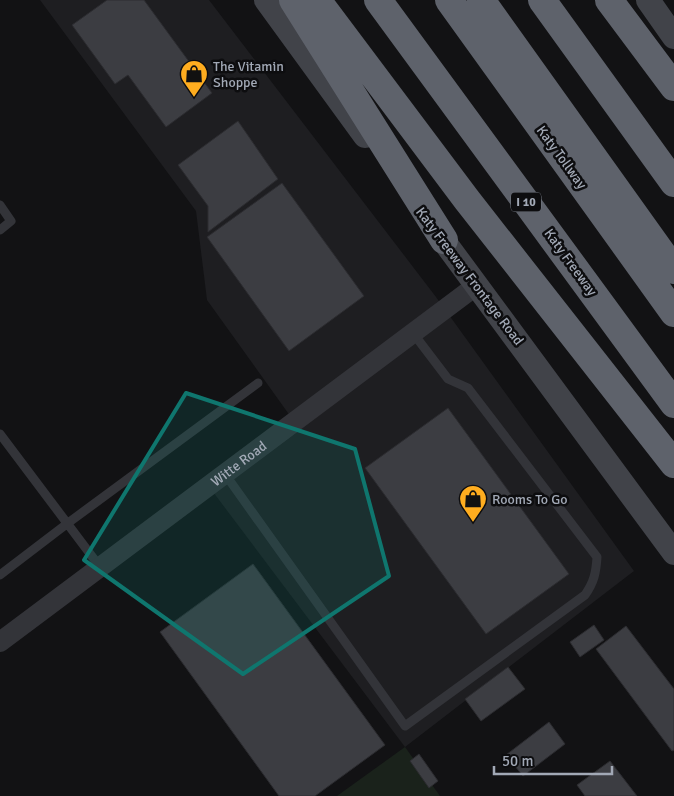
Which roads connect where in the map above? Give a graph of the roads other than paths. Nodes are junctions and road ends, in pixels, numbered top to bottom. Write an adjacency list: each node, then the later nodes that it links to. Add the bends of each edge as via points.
1 (266, 0): 17 (main road, Katy Freeway Frontage Road)
2 (293, 0): 17 (highway)
3 (317, 0): 25 (highway, via 467,200)
4 (378, 0): 23 (highway, Katy Freeway / I 10)
5 (449, 0): 20 (highway, Katy Tollway)
6 (481, 0): 18 (highway, Katy Tollway)
7 (542, 0): 13 (highway)
8 (558, 0): 13 (highway)
9 (609, 0): 12 (highway)
10 (648, 0): 11 (main road)
11 (674, 37)
12 (674, 87)
13 (619, 107): 14 (highway)
14 (674, 183)
15 (0, 205): 16 (lane, via 11,221)
16 (0, 230)
17 (444, 240): 19 (main road, Katy Freeway Frontage Road)
18 (674, 270)
19 (477, 285): 21 (street, Witte Road); 28 (main road, Katy Freeway Frontage Road)
20 (674, 313)
21 (413, 333): 26 (street, Witte Road); 26 (lane, via 448,379 468,388 597,557 596,574 585,595 405,726)
22 (258, 383): 27 (lane)
23 (674, 404)
24 (0, 434): 27 (lane)
25 (674, 464)
26 (225, 474): 29 (street, Witte Road)
27 (68, 523): 29 (lane); 30 (lane)
28 (674, 553)
29 (101, 568): 31 (street, Witte Road)
30 (0, 575)
31 (0, 642)

